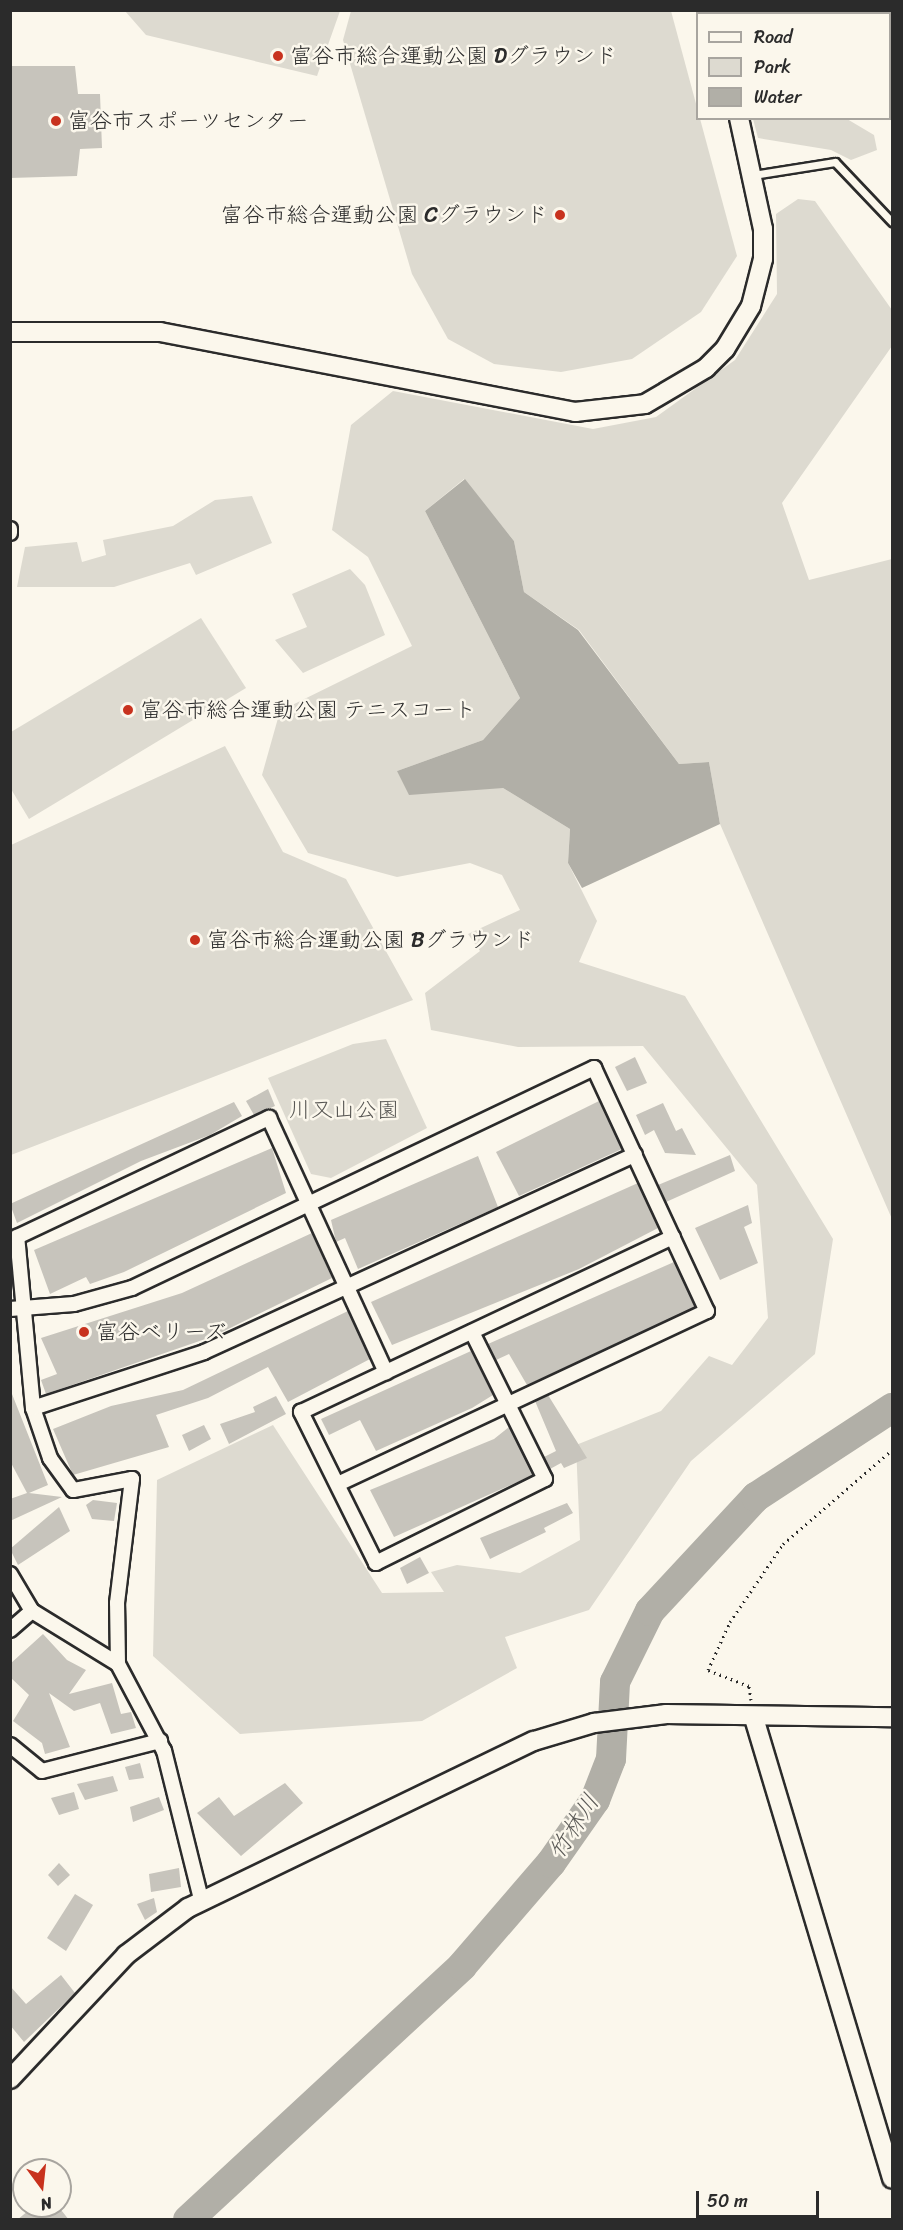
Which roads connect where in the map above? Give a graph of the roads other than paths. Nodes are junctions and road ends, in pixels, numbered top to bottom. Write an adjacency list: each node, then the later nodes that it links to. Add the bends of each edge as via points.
1 (739, 120): 2 (street)
2 (753, 175): 3 (lane, via 835,162); 4 (street, via 762,259 739,329 725,349 681,386 615,411 575,412 160,332)
3 (892, 222)
4 (10, 332)
5 (635, 1155): 6 (street, via 594,1068); 7 (street); 8 (street)
6 (308, 1200): 8 (street); 9 (street, via 132,1288 74,1304); 9 (street, via 269,1118 17,1237)
7 (673, 1237): 10 (street); 12 (street, via 707,1311)
8 (346, 1287): 11 (street); 13 (street, via 151,1374)
9 (17, 1308): 13 (street)
10 (472, 1332): 11 (street); 12 (street)
11 (386, 1372): 14 (street, via 301,1412)
12 (508, 1404): 14 (street); 14 (street, via 545,1479 376,1563)
13 (33, 1408): 18 (street, via 50,1458 74,1490 132,1479 117,1603)
14 (337, 1484)
15 (10, 1574): 16 (street)
16 (32, 1611): 17 (street); 18 (street)
17 (10, 1630)
18 (118, 1664): 21 (street)
19 (892, 1717): 20 (street)
20 (754, 1718): 23 (street, via 639,1716 594,1723 534,1741 385,1817); 25 (street)
21 (160, 1741): 22 (street, via 42,1771); 23 (street)
22 (10, 1745)
23 (201, 1899): 24 (street, via 126,1955)
24 (10, 2079)
25 (892, 2179)

